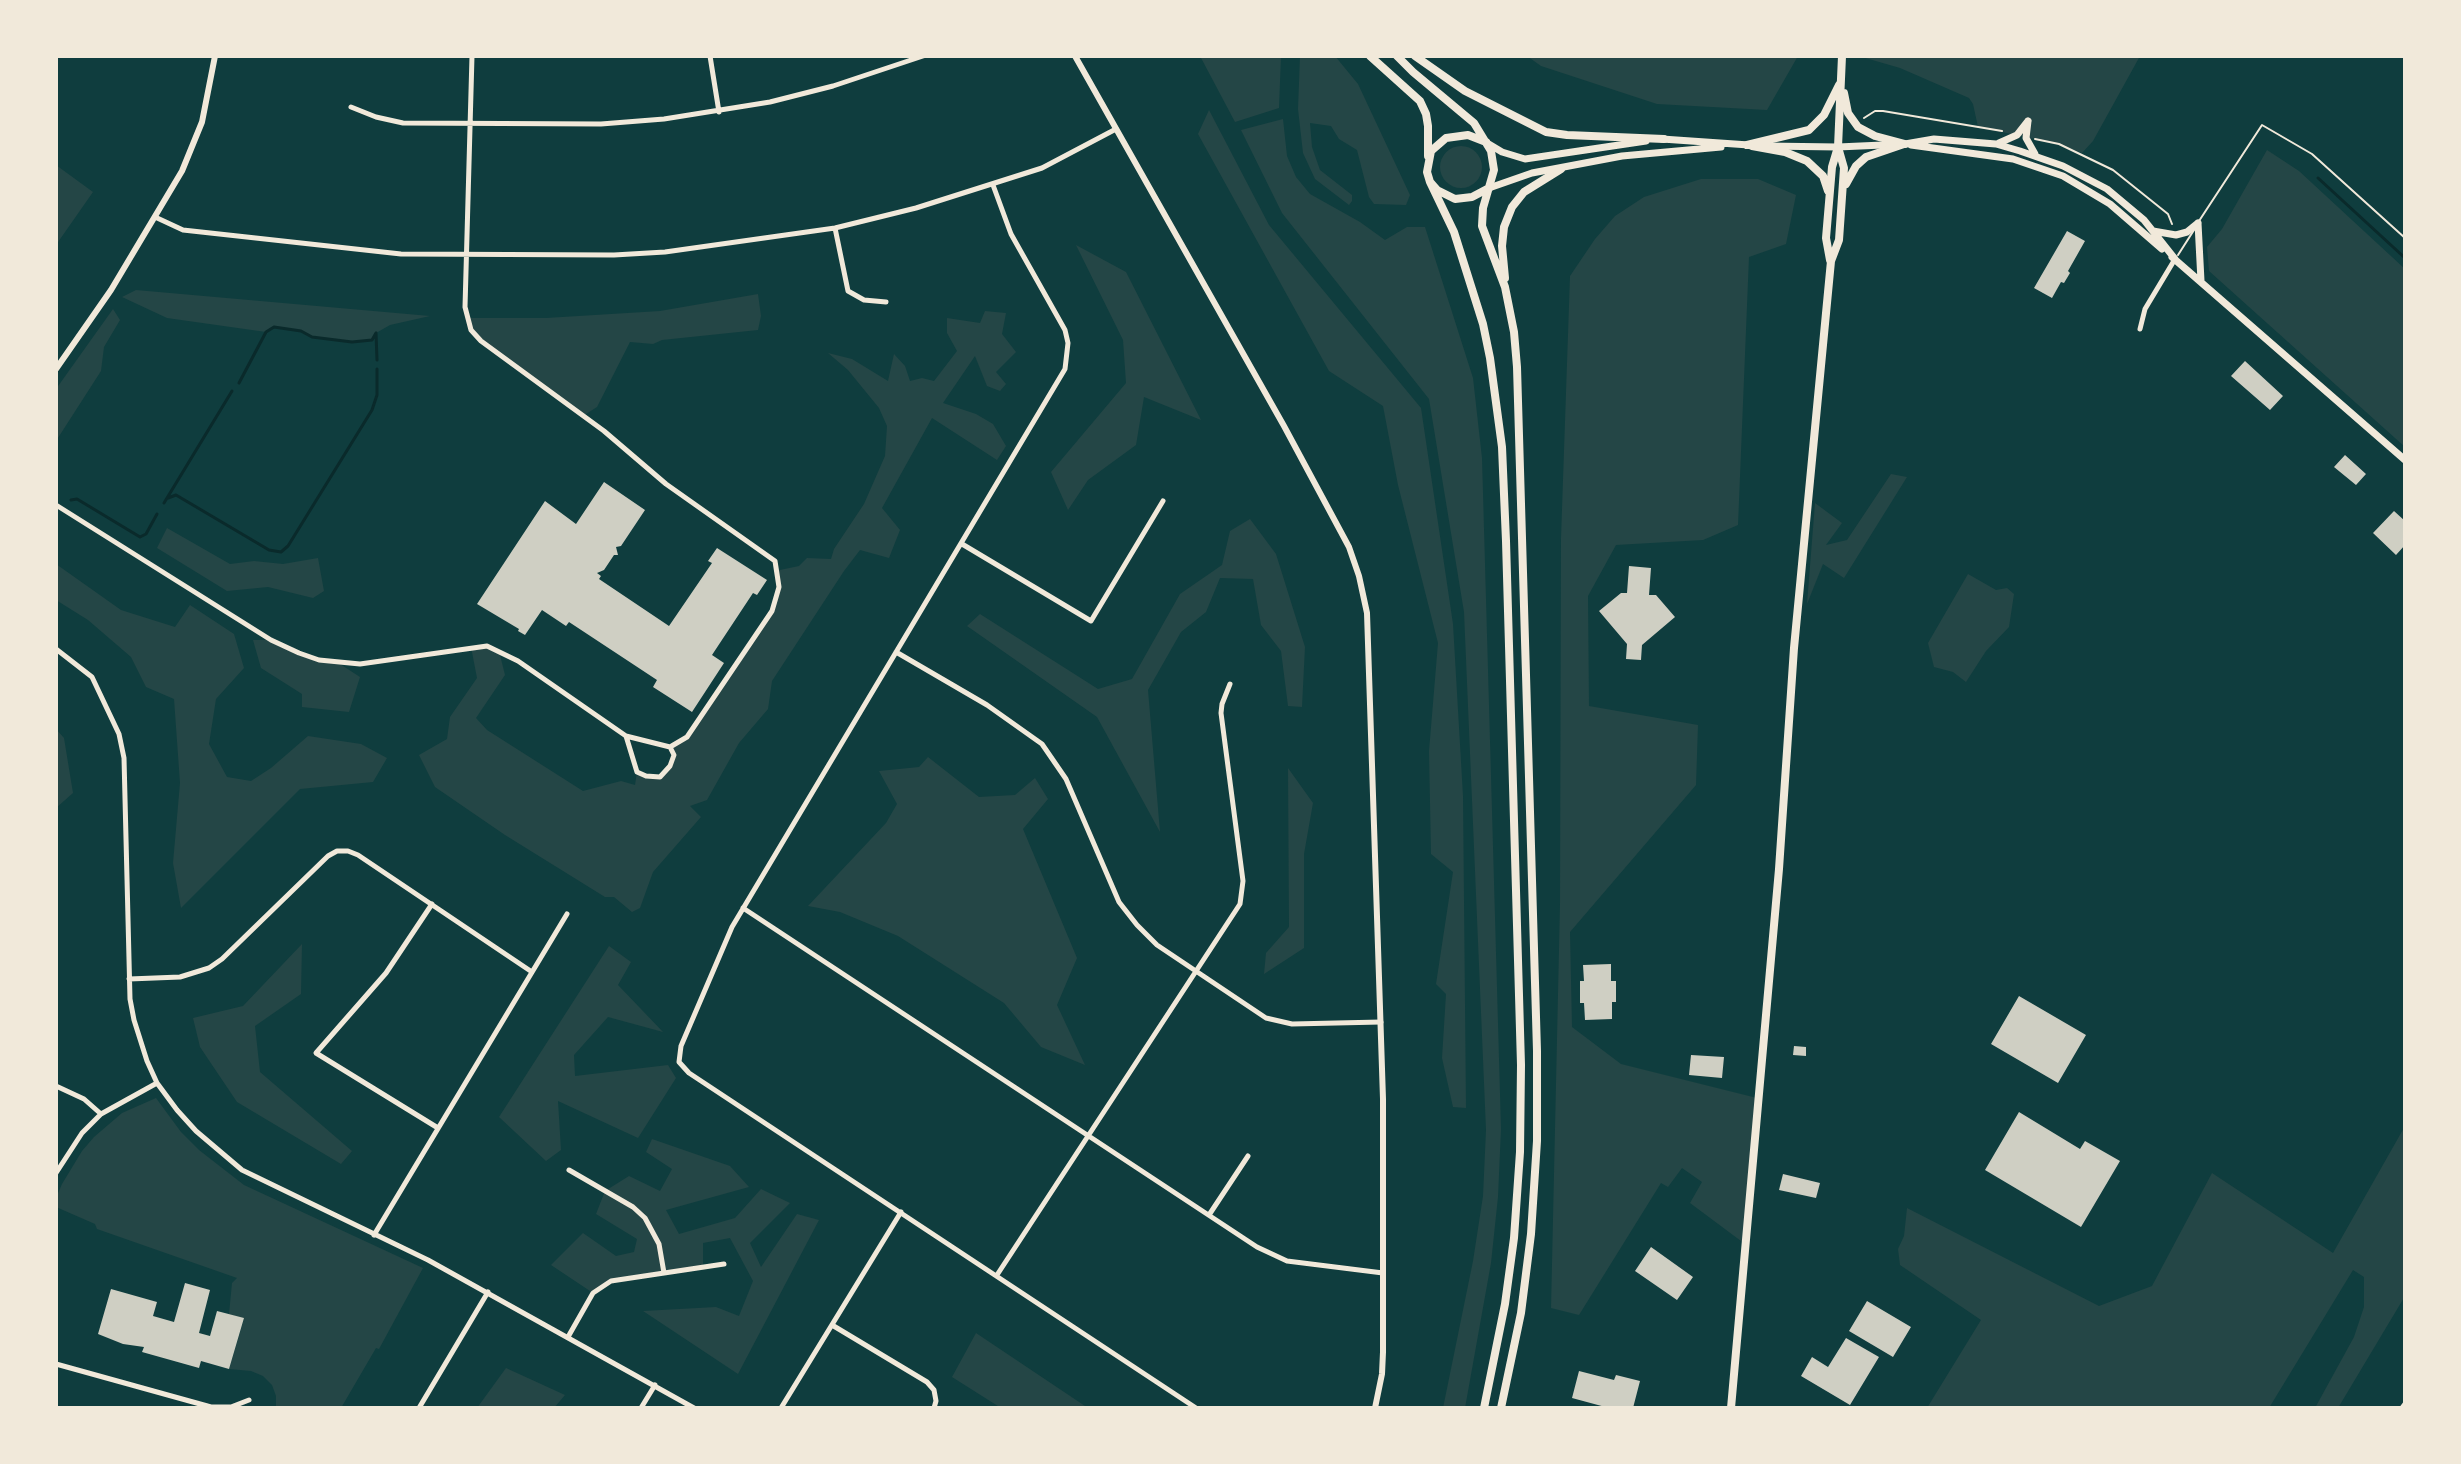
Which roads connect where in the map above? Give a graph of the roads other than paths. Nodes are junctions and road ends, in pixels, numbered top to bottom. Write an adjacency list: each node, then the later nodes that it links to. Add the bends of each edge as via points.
1 (215, 56): 29 (street, via 202,122)
2 (472, 56): 13 (street)
3 (710, 56): 12 (street)
4 (923, 56): 12 (street, via 833,86)
5 (1075, 56): 14 (street)
6 (1370, 56): 22 (main road, via 1420,101 1428,126)
7 (1397, 56): 16 (main road, via 1474,123)
8 (1415, 56): 15 (main road, via 1465,91 1546,132)
9 (1842, 56): 10 (main road)
10 (1841, 81): 17 (main road, via 1848,113 1858,127); 19 (main road, via 1824,115 1809,130); 20 (main road)
11 (351, 107): 13 (street, via 403,123)
12 (719, 112): 13 (street, via 601,124)
13 (471, 124): 34 (street)
14 (1116, 129): 25 (street, via 1042,168); 57 (street, via 1284,426 1349,547 1359,576 1367,613)
15 (1664, 139): 16 (main road, via 1525,159); 19 (main road)
16 (1486, 143): 22 (main road, via 1468,135 1446,138); 26 (main road, via 1494,160)
17 (1905, 144): 18 (main road, via 1934,139); 20 (main road); 28 (main road, via 1866,157); 35 (main road, via 2013,159 2063,176 2110,204)
18 (1996, 144): 21 (main road); 21 (main road, via 2009,141 2028,121 2026,138)
19 (1747, 145): 20 (main road); 23 (main road, via 1622,156); 27 (main road, via 1807,161 1823,176)
20 (1838, 147): 27 (main road); 28 (main road, via 1844,168)
21 (2036, 156): 32 (main road, via 2107,189)
22 (1428, 161): 24 (main road)
23 (1561, 169): 26 (main road); 38 (main road, via 1524,192 1512,207 1502,246)
24 (1430, 182): 26 (main road, via 1455,199); 86 (main road, via 1454,232 1483,324 1502,447 1520,1152 1505,1304)
25 (993, 185): 31 (street); 45 (street, via 1011,234 1065,330 1068,356 1059,382)
26 (1489, 188): 38 (main road, via 1482,226)
27 (1829, 195): 36 (main road, via 1826,238)
28 (1842, 196): 36 (main road, via 1839,240)
29 (155, 217): 34 (street, via 183,230); 41 (street)
30 (2198, 223): 32 (main road, via 2176,235); 33 (lane, via 2262,125 2312,154); 35 (lane); 37 (main road)
31 (835, 228): 34 (street, via 665,252); 39 (street, via 848,291 864,300)
32 (2153, 231): 35 (main road)
33 (2405, 238)
34 (466, 256): 50 (street, via 466,318 481,341 775,561 779,587 772,611 699,722)
35 (2175, 259): 37 (main road); 40 (street, via 2145,309)
36 (1831, 261): 88 (main road)
37 (2202, 283): 42 (main road)
38 (1505, 287): 87 (main road, via 1517,367 1537,1141 1521,1313)
39 (886, 302)
40 (2140, 329)
41 (56, 369)
42 (2405, 460)
43 (1163, 501): 45 (street, via 1091,621)
44 (56, 505): 49 (street, via 299,653 360,664 487,646 518,661)
45 (962, 544): 47 (street)
46 (56, 649): 56 (street, via 92,677 119,734)
47 (896, 652): 52 (street); 55 (street, via 1042,744 1066,779 1119,902 1157,945)
48 (1230, 684): 55 (street, via 1221,713 1242,893 1236,914)
49 (626, 736): 50 (street); 50 (street, via 637,772 646,776 660,777 670,766)
50 (670, 747)
51 (432, 904): 54 (street); 56 (street, via 358,855 337,851 209,968 180,977); 61 (street, via 386,973 316,1053)
52 (743, 908): 62 (street); 66 (street, via 698,1003 679,1062)
53 (567, 914): 54 (street)
54 (532, 972): 61 (street)
55 (1197, 974): 57 (street, via 1279,1022); 62 (street)
56 (129, 979): 58 (street, via 134,1020)
57 (1381, 1022): 71 (street)
58 (157, 1083): 60 (street); 68 (street, via 196,1131 242,1170)
59 (56, 1086): 60 (street)
60 (101, 1114): 65 (street)
61 (438, 1128): 68 (street)
62 (1089, 1137): 67 (street); 72 (street)
63 (1248, 1156): 67 (street)
64 (569, 1170): 70 (street, via 645,1218 659,1244)
65 (56, 1173)
66 (901, 1212): 72 (street); 74 (street)
67 (1209, 1215): 71 (street, via 1287,1261)
68 (374, 1235): 73 (street)
69 (724, 1264): 70 (street)
70 (664, 1273): 75 (street, via 601,1286)
71 (1383, 1273): 85 (street, via 1382,1374)
72 (997, 1275): 84 (street)
73 (488, 1292): 75 (street); 79 (street)
74 (832, 1325): 82 (street); 83 (street, via 927,1382 934,1390)
75 (568, 1337): 77 (street)
76 (56, 1364): 78 (street, via 211,1407)
77 (655, 1385): 80 (street); 81 (street)
78 (249, 1400)
79 (419, 1408)
80 (641, 1408)
81 (694, 1408)
82 (781, 1408)
83 (934, 1408)
84 (1196, 1408)
85 (1375, 1408)
86 (1484, 1408)
87 (1501, 1408)
88 (1731, 1408)

